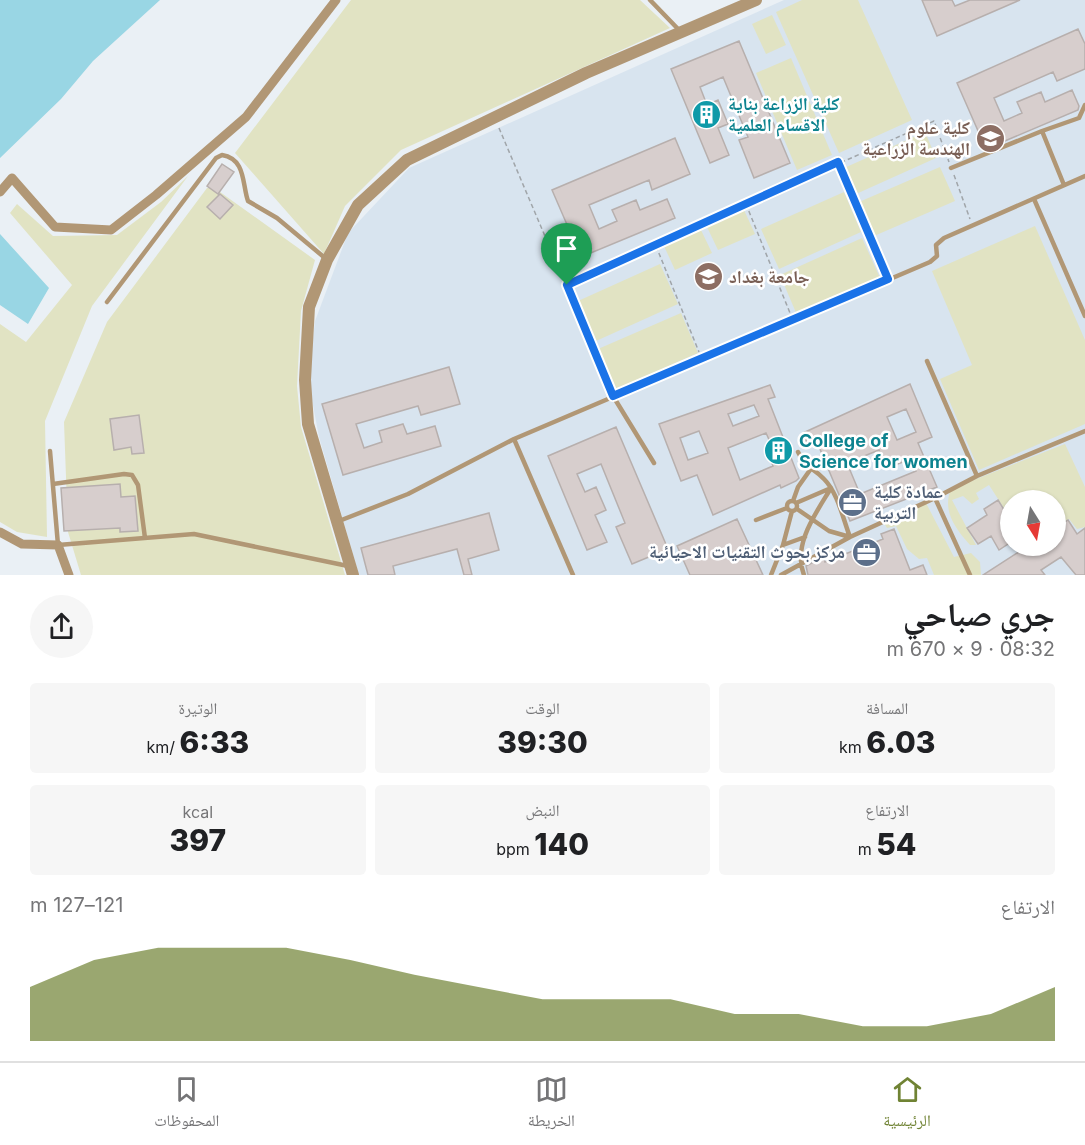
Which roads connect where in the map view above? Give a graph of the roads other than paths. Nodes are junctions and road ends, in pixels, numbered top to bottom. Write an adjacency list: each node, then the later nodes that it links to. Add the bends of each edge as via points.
1 (336, 0): 10 (street, via 246,117 111,230 55,227 12,178)
2 (650, 0): 4 (lane)
3 (756, 0): 4 (street)
4 (682, 33): 12 (street, via 494,116 407,160 358,205)
5 (1085, 105): 6 (lane, via 1079,118)
6 (1042, 131): 7 (lane); 9 (lane)
7 (951, 168)
8 (1085, 176): 9 (lane)
9 (1064, 185): 11 (lane)
10 (0, 192)
11 (1034, 199): 14 (lane); 16 (lane, via 944,238 936,245 935,260)
12 (327, 260): 13 (lane, via 277,218 248,201 241,170 222,155); 30 (street, via 309,307 304,380 308,424)
13 (107, 302)
14 (1085, 316)
15 (927, 361): 23 (lane)
16 (613, 396): 18 (lane); 21 (lane)
17 (1085, 431): 23 (lane)
18 (514, 439): 30 (lane, via 408,494); 41 (lane)
19 (50, 451): 24 (lane)
20 (798, 452): 22 (lane)
21 (654, 463)
22 (810, 470): 25 (lane, via 824,478); 27 (lane, via 798,487)
23 (977, 476): 26 (lane)
24 (53, 483): 34 (lane, via 132,475 138,485); 35 (lane)
25 (831, 488): 27 (lane); 28 (lane); 33 (lane)
26 (935, 498): 33 (lane); 45 (lane)
27 (793, 506): 28 (lane); 29 (lane); 36 (lane)
28 (813, 518): 32 (lane); 33 (lane, via 829,531)
29 (756, 520)
30 (338, 522): 38 (street)
31 (0, 532): 35 (street, via 22,544)
32 (805, 537): 36 (lane); 37 (lane)
33 (850, 537): 37 (lane)
34 (145, 538): 35 (lane); 38 (lane, via 194,534)
35 (58, 545): 40 (street)
36 (783, 545): 42 (lane)
37 (799, 563): 39 (lane); 44 (lane)
38 (352, 571)
39 (786, 573): 43 (lane)
40 (69, 575)
41 (573, 575)
42 (771, 575)
43 (781, 575)
44 (804, 575)
45 (970, 575)

